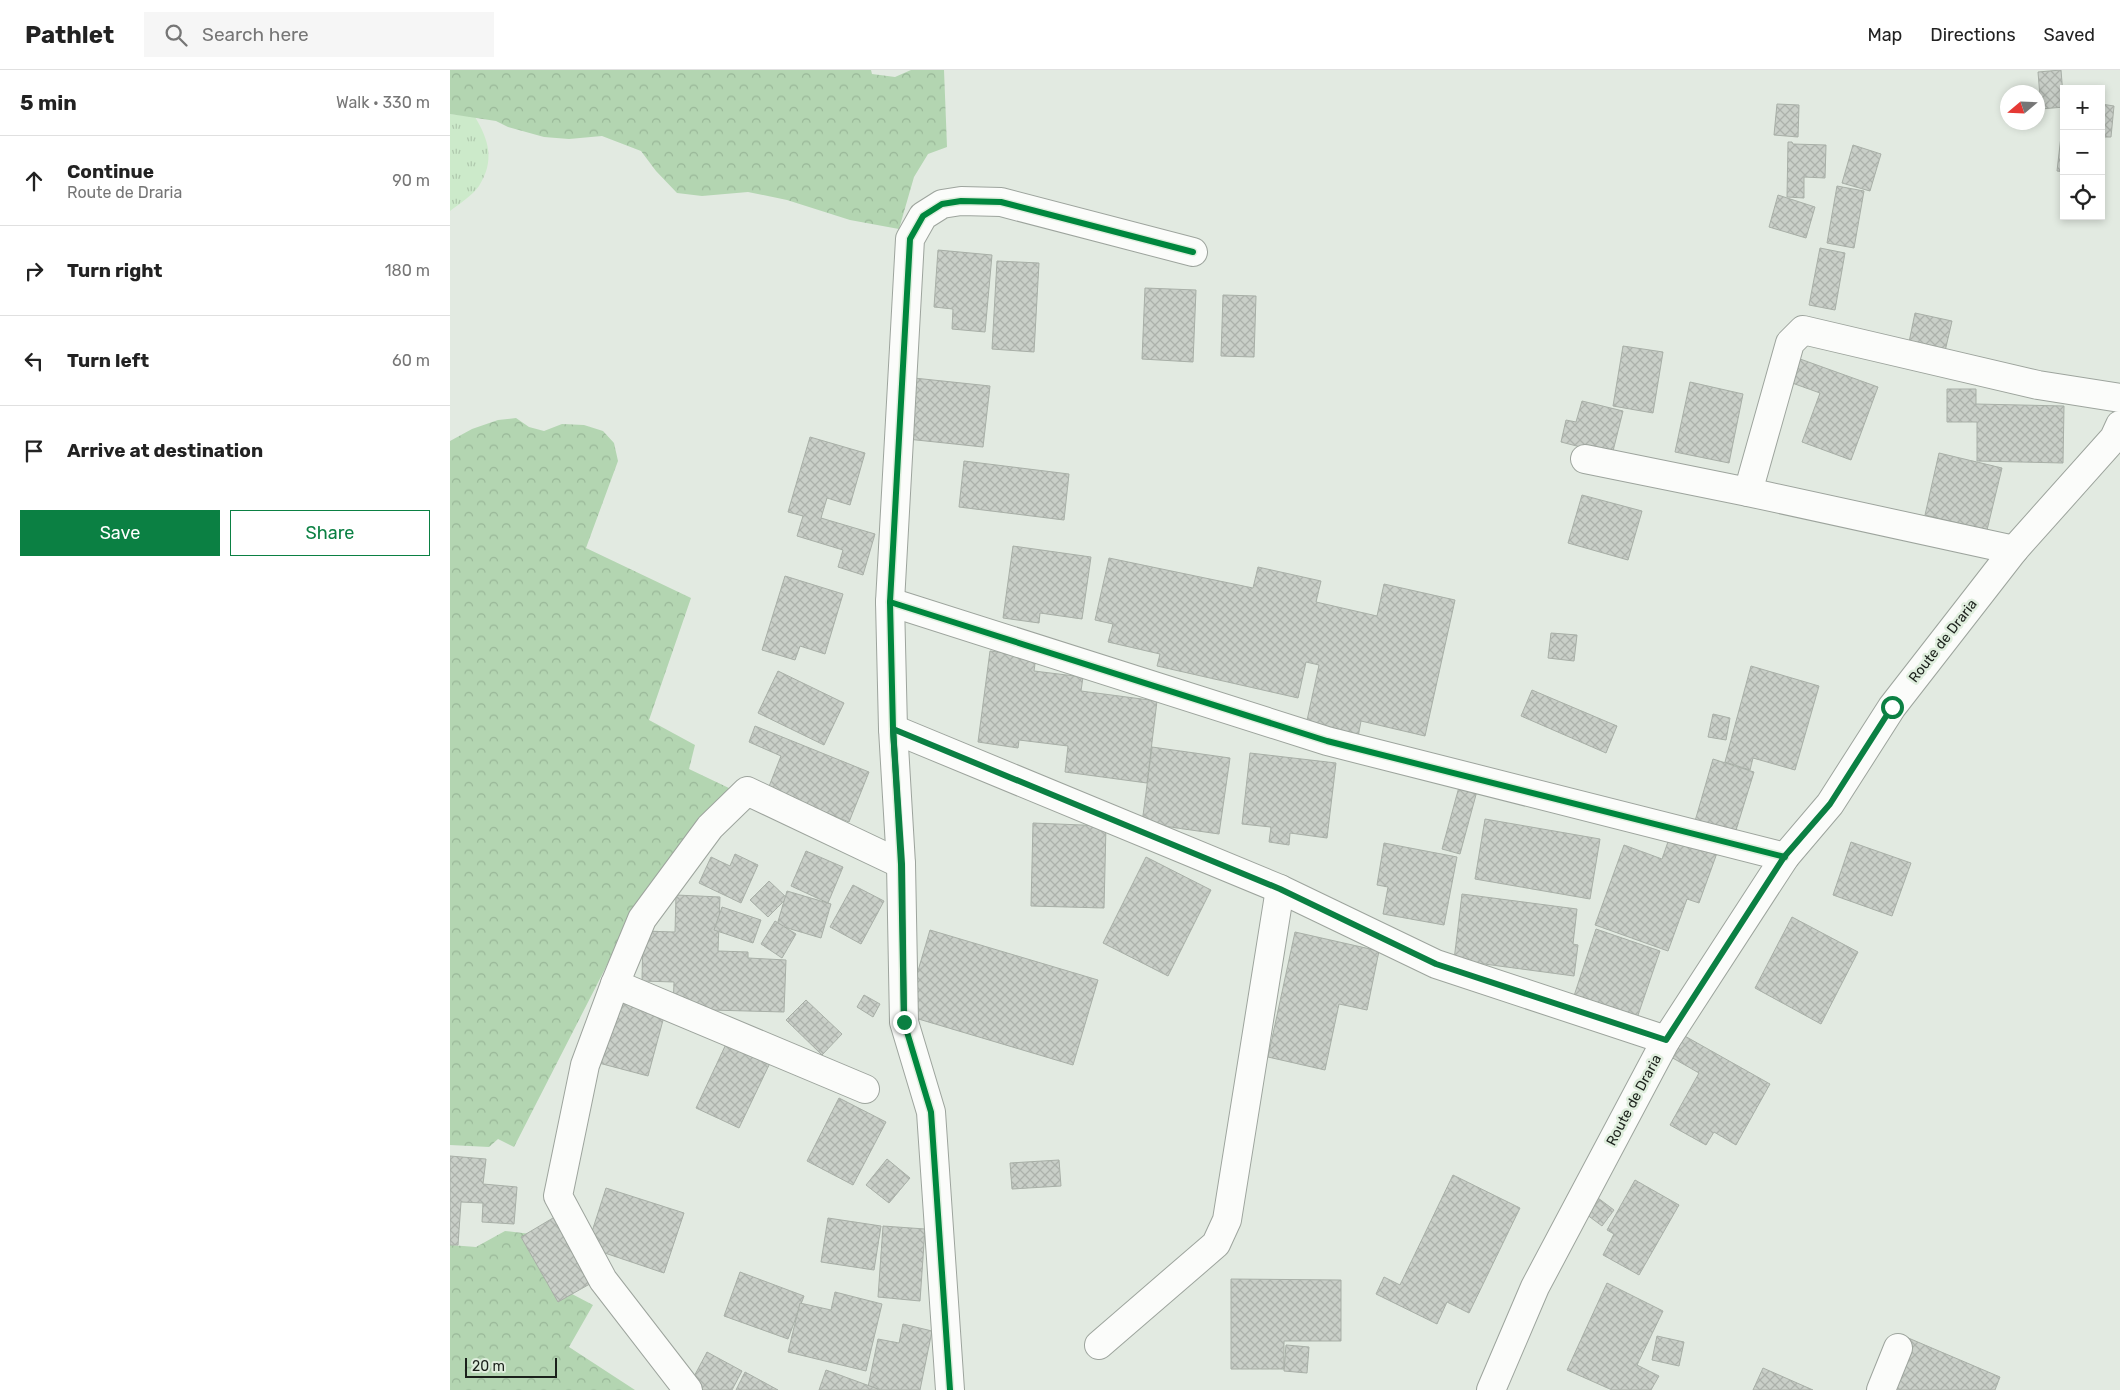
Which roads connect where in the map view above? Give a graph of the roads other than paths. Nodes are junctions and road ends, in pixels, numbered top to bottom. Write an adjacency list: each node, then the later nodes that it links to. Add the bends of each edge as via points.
1 (1193, 252): 7 (street, via 1001,202 942,204 923,216 910,239)
2 (2120, 398): 5 (street, via 2038,385 1803,330 1790,343)
3 (2120, 426): 6 (street, Route de Draria, via 2114,438)
4 (1585, 459): 5 (street)
5 (1748, 492): 6 (street)
6 (2014, 550): 9 (street, Route de Draria, via 1892,707 1830,804)
7 (890, 602): 8 (street); 9 (street, via 1328,741)
8 (893, 729): 10 (street); 11 (street)
9 (1784, 857): 13 (street, Route de Draria)
10 (902, 864): 12 (street, via 747,791 710,827 642,919); 19 (street, via 904,1022 931,1112)
11 (1280, 889): 13 (street, via 1436,964); 15 (street, via 1227,1220 1216,1244)
12 (614, 984): 14 (street); 18 (street, via 585,1065 558,1196 603,1280)
13 (1666, 1040): 17 (street, Route de Draria, via 1535,1287)
14 (865, 1089)
15 (1099, 1345)
16 (1898, 1348): 20 (street)
17 (1495, 1388)
18 (688, 1390)
19 (950, 1390)
20 (1881, 1390)

